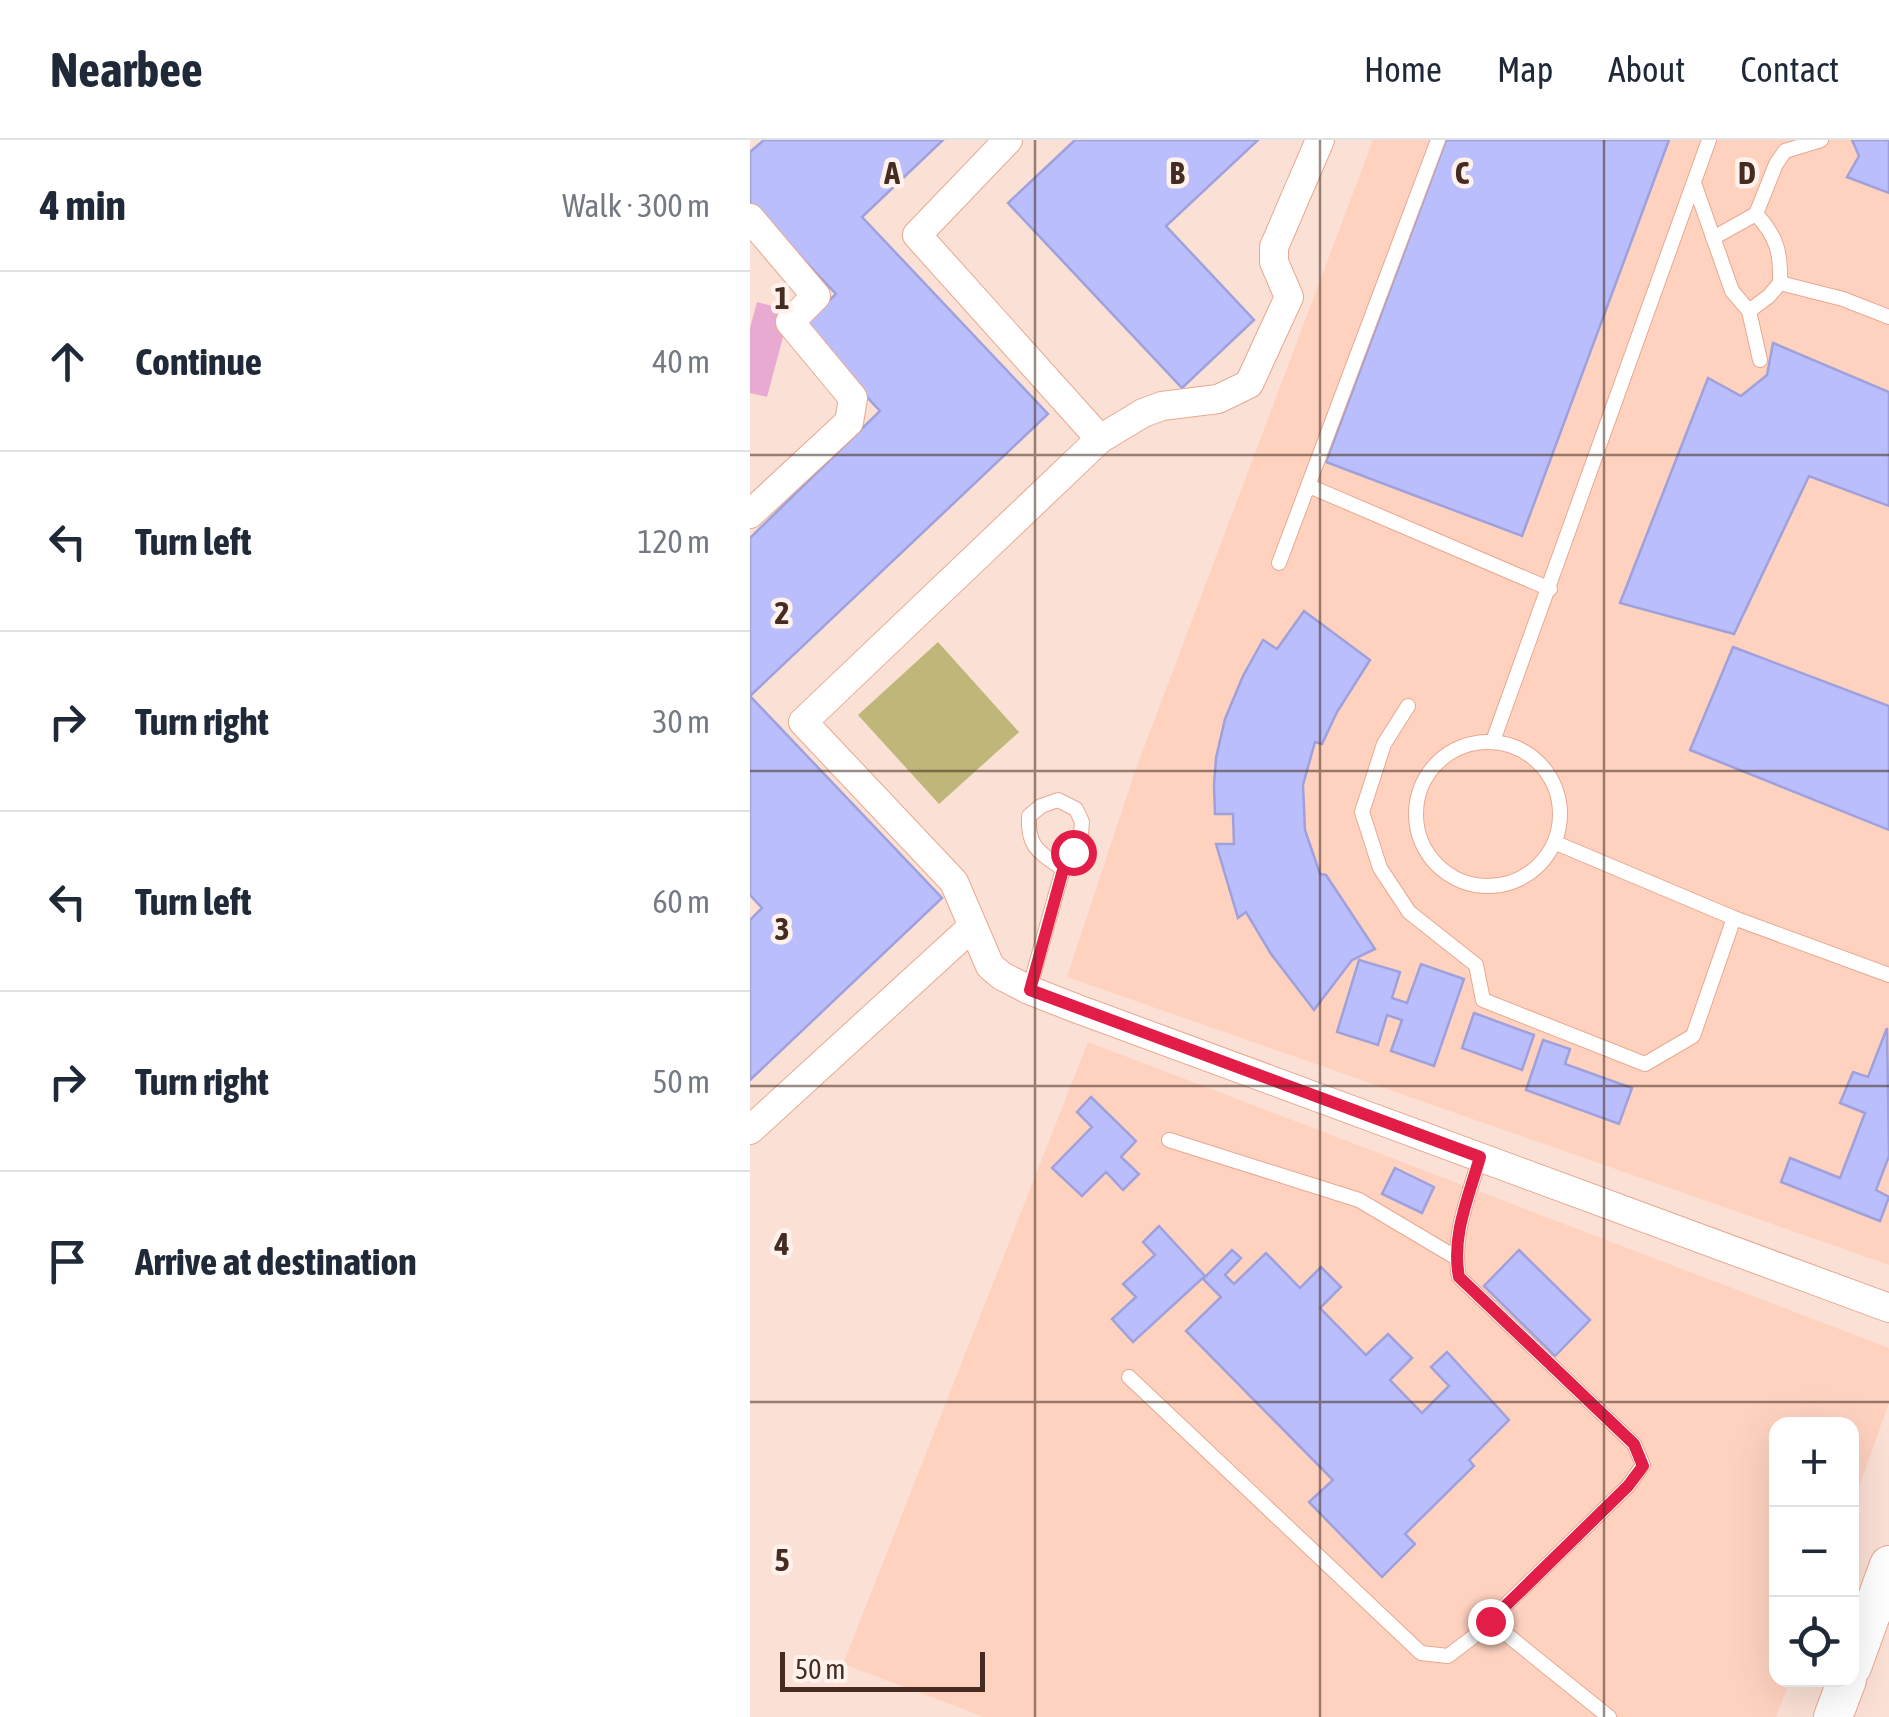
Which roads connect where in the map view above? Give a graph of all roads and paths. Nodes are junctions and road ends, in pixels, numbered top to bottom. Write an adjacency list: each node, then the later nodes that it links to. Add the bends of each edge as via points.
1 (1008, 140): 14 (street, via 917,235)
2 (1320, 140): 14 (street, via 1274,247 1289,298 1249,384 1218,399 1162,406)
3 (1438, 140): 15 (lane)
4 (1710, 140): 6 (lane)
5 (1821, 140): 7 (lane, via 1786,151)
6 (1694, 183): 9 (lane); 18 (lane)
7 (1756, 214): 9 (lane); 10 (lane, via 1781,253)
8 (750, 218): 16 (street, via 816,296 790,322 853,398 849,422)
9 (1713, 238): 11 (lane, via 1732,291)
10 (1780, 282): 11 (lane); 12 (lane)
11 (1748, 311): 13 (lane)
12 (1889, 317)
13 (1760, 360)
14 (1100, 439): 24 (street, via 803,722 954,882)
15 (1308, 486): 17 (lane); 18 (lane)
16 (750, 514)
17 (1279, 562)
18 (1550, 590): 20 (lane)
19 (1408, 706): 23 (lane, via 1384,744 1362,812 1380,868 1409,912 1476,964 1483,1000 1645,1064 1693,1036)
20 (1493, 741): 21 (lane, via 1525,752 1550,776 1560,809); 21 (lane, via 1445,755 1428,773 1417,796 1422,845 1436,866 1480,887 1525,878)
21 (1556, 843): 23 (lane)
22 (1063, 870): 22 (lane, via 1028,835 1029,816 1058,800 1076,808 1082,822); 26 (lane)
23 (1734, 918): 25 (lane)
24 (972, 927): 26 (street, via 990,966); 27 (street)
25 (1889, 975)
26 (1030, 990): 29 (street)
27 (750, 1130)
28 (1169, 1140): 30 (lane, via 1359,1200)
29 (1480, 1157): 30 (lane); 31 (street)
30 (1455, 1257): 34 (lane, via 1459,1277 1634,1444 1643,1466)
31 (1889, 1308)
32 (1129, 1376): 34 (lane, via 1422,1653 1448,1656)
33 (1889, 1564): 35 (street)
34 (1490, 1621): 37 (lane)
35 (1859, 1648)
36 (1844, 1687): 38 (street)
37 (1610, 1717)
38 (1833, 1717)

